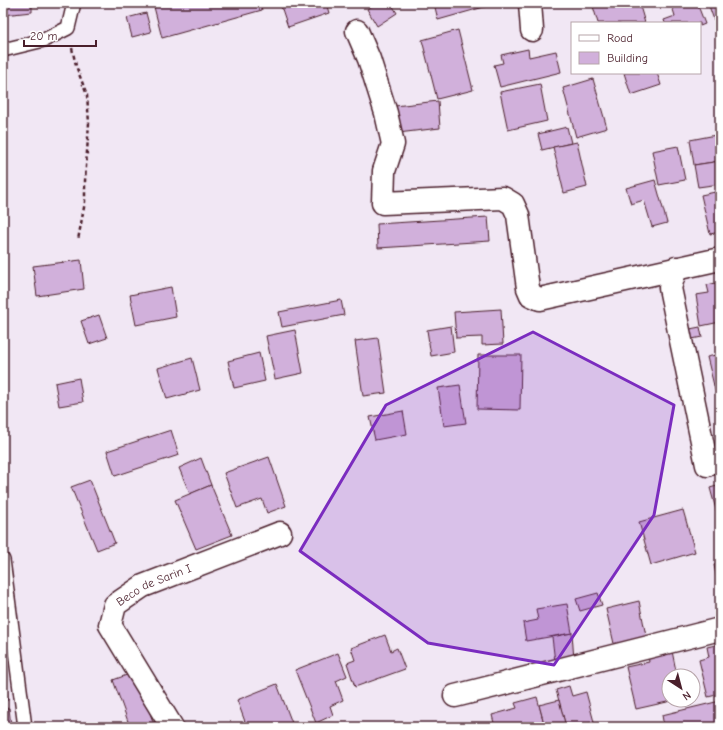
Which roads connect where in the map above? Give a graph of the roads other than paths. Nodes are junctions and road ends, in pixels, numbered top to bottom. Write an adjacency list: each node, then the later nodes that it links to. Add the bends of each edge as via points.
1 (74, 3): 5 (lane, via 68,28 44,40)
2 (530, 3): 3 (street)
3 (532, 30)
4 (357, 31): 7 (street, via 369,59 393,144 384,171 383,203 503,198 513,204 518,215 528,288 531,295 540,299)
5 (3, 50)
6 (720, 259): 7 (street)
7 (676, 268): 8 (street, via 670,288)
8 (707, 465)
9 (280, 533): 14 (street, Beco de Sarin I, via 143,586 115,605 110,625)
10 (3, 560): 13 (lane)
11 (720, 629): 12 (street)
12 (455, 696)
13 (25, 727)
14 (172, 727)

